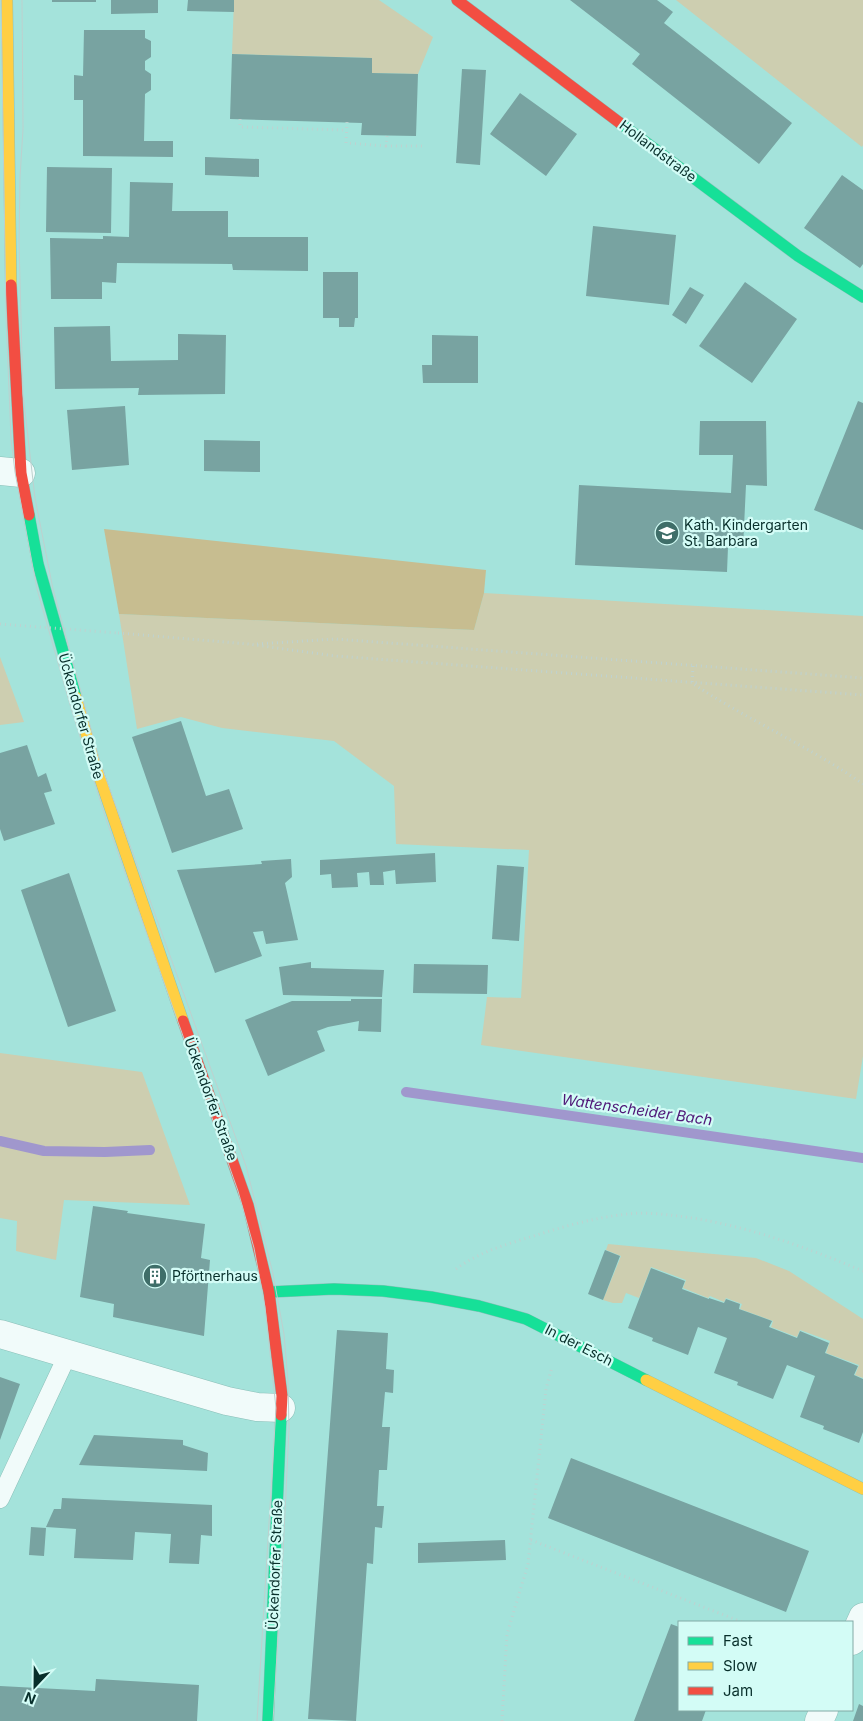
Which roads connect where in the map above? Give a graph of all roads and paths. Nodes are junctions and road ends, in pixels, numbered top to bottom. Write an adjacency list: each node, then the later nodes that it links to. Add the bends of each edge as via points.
1 (7, 0): 9 (main road, Ückendorfer Straße)
2 (457, 0): 10 (main road, Hollandstraße, via 798,256)
3 (240, 119): 5 (path, via 240,127)
4 (347, 122): 5 (path)
5 (346, 130): 7 (path, via 346,143)
6 (387, 136): 7 (path)
7 (386, 146): 8 (path)
8 (423, 146)
9 (5, 175): 11 (main road, Ückendorfer Straße, via 10,260)
10 (863, 297)
11 (11, 472): 20 (main road, Ückendorfer Straße, via 93,758 248,1205)
12 (0, 624): 13 (path, bridge)
13 (248, 644): 14 (path, via 335,639); 16 (path, via 335,656)
14 (693, 666): 15 (path); 16 (path)
15 (863, 678)
16 (692, 683): 17 (path); 18 (path, via 799,743)
17 (863, 695)
18 (863, 784)
19 (863, 1270): 21 (path, via 744,1228 691,1218 630,1214 583,1221 470,1259 451,1273)
20 (270, 1292): 21 (main road, In der Esch, via 333,1289 396,1292); 25 (main road, Ückendorfer Straße)
21 (445, 1299): 23 (main road, In der Esch, via 526,1318)
22 (0, 1334): 24 (street)
23 (561, 1335): 26 (main road, In der Esch); 28 (path, via 546,1389)
24 (68, 1354): 25 (street, via 227,1401); 27 (lane)
25 (281, 1408): 32 (main road, Ückendorfer Straße)
26 (863, 1490)
27 (0, 1499)
28 (531, 1540): 30 (path); 33 (path, via 528,1564 507,1634)
29 (863, 1617): 31 (street)
30 (739, 1621)
31 (853, 1639)
32 (268, 1721)
33 (502, 1721)

